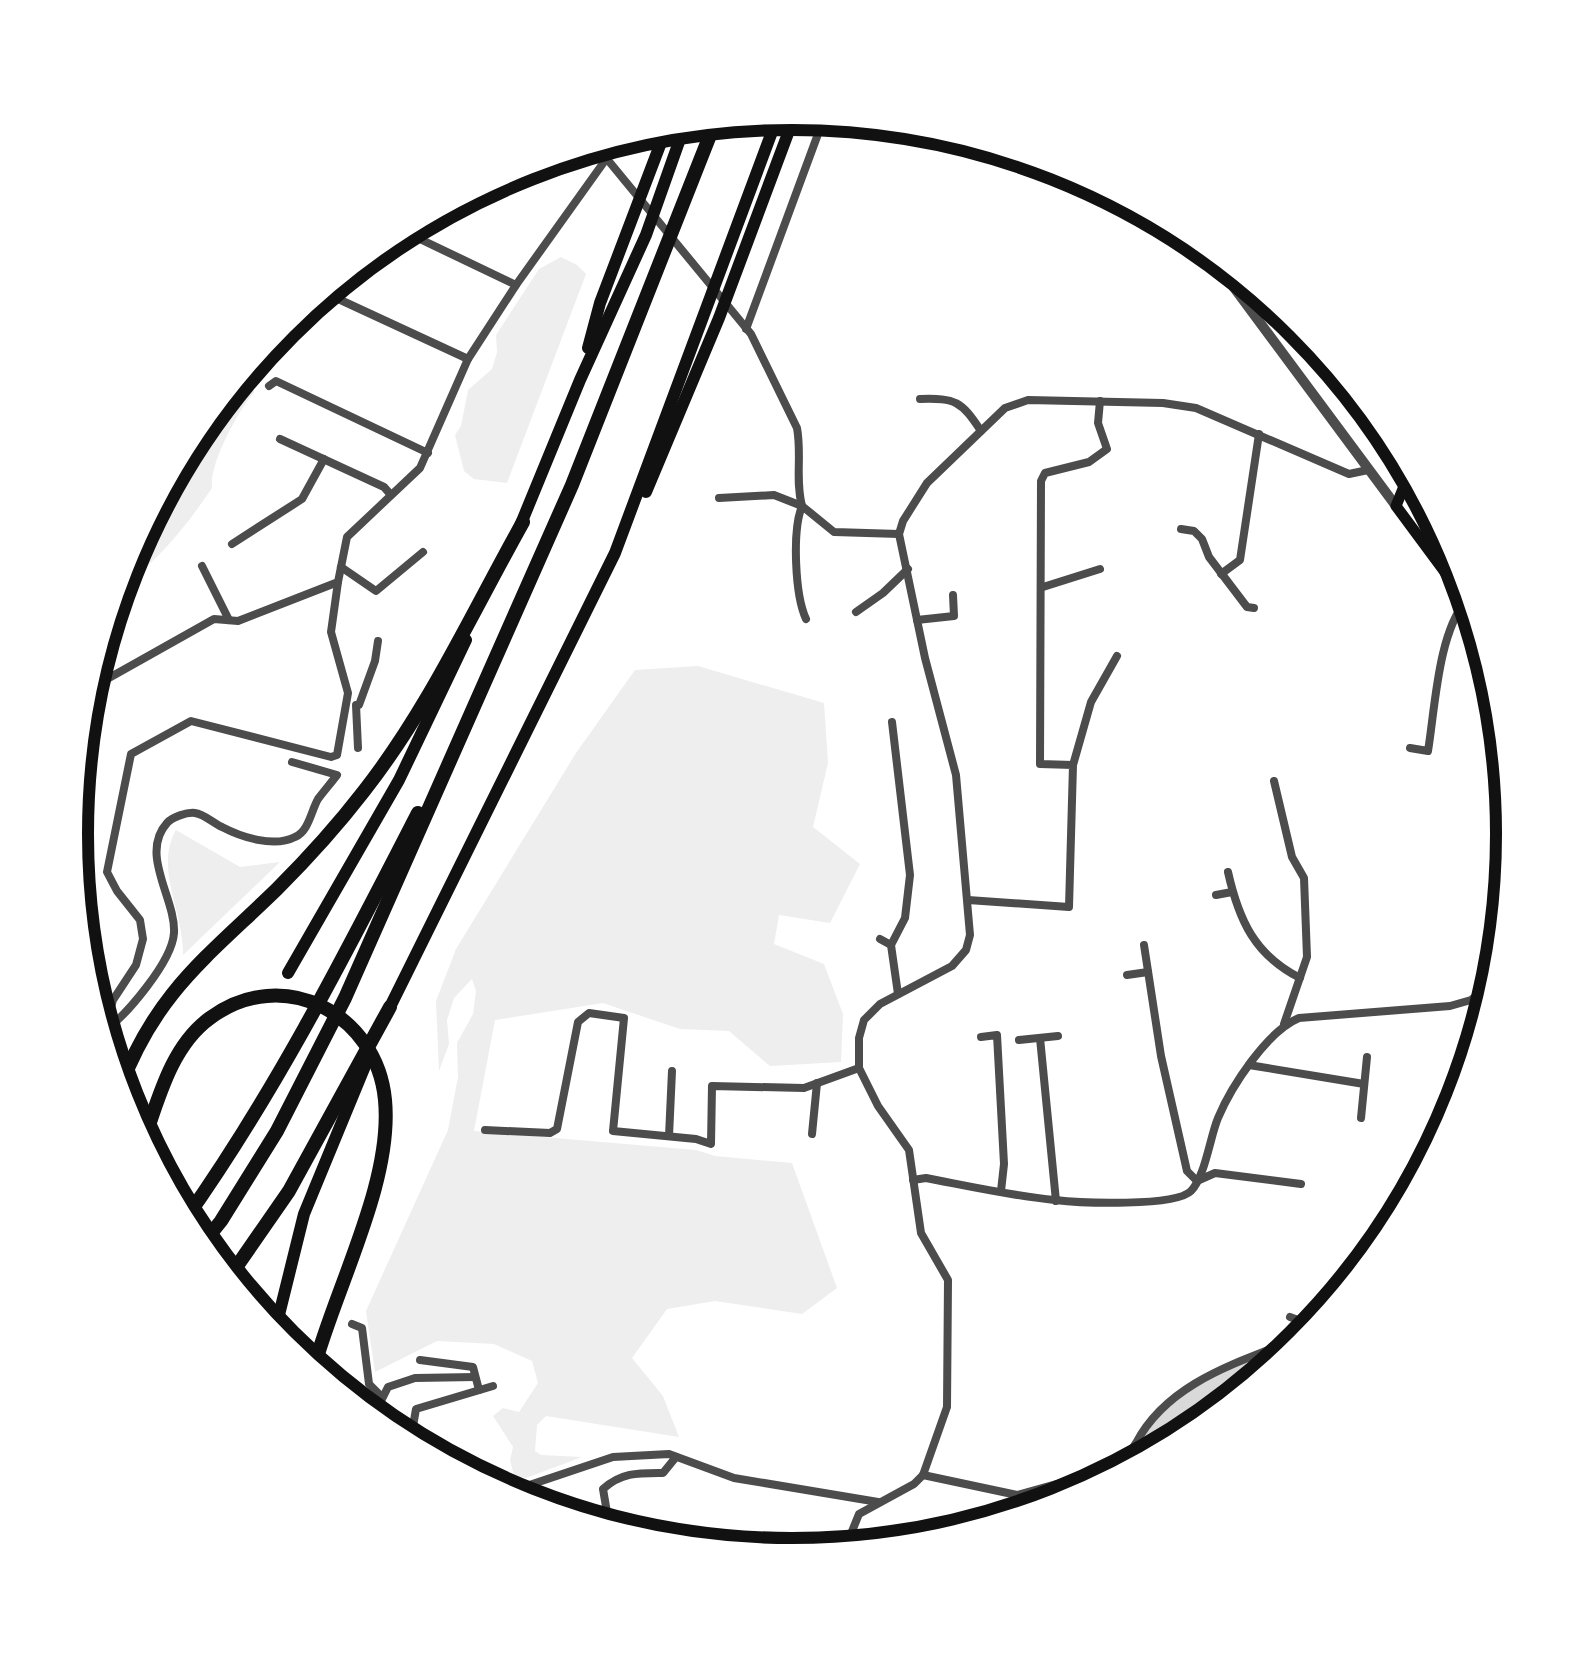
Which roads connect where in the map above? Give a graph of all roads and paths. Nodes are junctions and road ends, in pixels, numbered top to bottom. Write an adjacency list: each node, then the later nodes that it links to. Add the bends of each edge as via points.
1 (772, 130): 36 (main road)
2 (789, 130): 36 (main road, via 663,458)
3 (820, 131): 14 (street)
4 (710, 135): 54 (highway, via 579,467)
5 (680, 139): 16 (main road, via 646,235)
6 (661, 142): 16 (main road, via 600,303)
7 (610, 154): 9 (street)
8 (603, 156): 9 (street)
9 (607, 159): 12 (street); 14 (street)
10 (417, 238): 12 (street)
11 (1227, 280): 25 (street)
12 (516, 285): 15 (street)
13 (335, 298): 15 (street)
14 (746, 329): 29 (street, via 797,428)
15 (468, 359): 23 (street)
16 (580, 380): 31 (main road)
17 (269, 386): 23 (street, via 276,381)
18 (920, 399): 20 (street, via 950,398)
19 (1100, 401): 20 (street, via 1028,400 1005,408); 21 (street, via 1196,408); 44 (street, via 1107,450 1089,462 1044,473 1041,481)
20 (981, 432): 33 (street, via 927,483)
21 (1260, 434): 25 (street, via 1349,474); 41 (street, via 1240,560)
22 (280, 439): 24 (street)
23 (428, 453): 27 (street)
24 (324, 460): 27 (street); 34 (street, via 302,500)
25 (1368, 470): 30 (street)
26 (1404, 486): 30 (main road)
27 (391, 494): 38 (street, via 347,537)
28 (719, 498): 29 (street, via 774,496)
29 (802, 506): 33 (street, via 834,532); 49 (street, via 797,532)
30 (1396, 506): 42 (main road)
31 (523, 522): 72 (main road, via 400,780); 87 (highway, via 432,692 365,790 172,992)
32 (1181, 529): 41 (street, via 1202,539)
33 (899, 534): 39 (street)
34 (232, 544)
35 (423, 552): 38 (street, via 376,591)
36 (616, 552): 77 (main road)
37 (202, 566): 50 (street)
38 (341, 567): 43 (street)
39 (908, 569): 48 (street); 51 (street)
40 (1100, 569): 44 (street)
41 (1221, 574): 46 (street)
42 (1447, 575)
43 (338, 582): 50 (street); 56 (street, via 331,632)
44 (1042, 586): 62 (street, via 1040,764)
45 (953, 596): 51 (street, via 954,616)
46 (1254, 608)
47 (1459, 609): 60 (street, via 1449,633 1428,751)
48 (856, 612)
49 (806, 619)
50 (229, 620): 55 (street, via 214,619)
51 (918, 620): 67 (street, via 956,775)
52 (378, 641): 57 (street)
53 (1117, 656): 62 (street, via 1091,702)
54 (488, 674): 102 (highway, via 330,984); 103 (highway, via 345,998 277,1131)
55 (105, 680)
56 (347, 703): 57 (street); 78 (street, via 337,755 331,757 191,720 130,754 107,872 140,920 143,939)
57 (359, 705): 59 (street)
58 (892, 722): 70 (street, via 910,875 904,918)
59 (358, 748)
60 (1410, 748)
61 (292, 762): 80 (street, via 337,775 295,838 280,842 241,834 196,813 165,824 158,866 174,930 171,949)
62 (1073, 765): 67 (street, via 1069,907)
63 (1274, 781): 74 (street, via 1292,857 1304,878 1307,957)
64 (1228, 872): 65 (street)
65 (1232, 892): 66 (street); 74 (street, via 1254,942)
66 (1216, 895)
67 (968, 900): 75 (street, via 966,950 952,966)
68 (880, 940): 70 (street)
69 (1144, 944): 71 (street)
70 (891, 945): 75 (street)
71 (1148, 972): 73 (street); 98 (street, via 1174,1118 1188,1171)
72 (288, 973)
73 (1127, 974)
74 (1300, 978): 79 (street)
75 (898, 994): 88 (street, via 864,1020)
76 (1477, 995): 79 (street, via 1450,1006)
77 (390, 1006): 104 (highway, via 289,1191); 105 (main road, via 304,1214)
78 (111, 1011)
79 (1284, 1024): 86 (street)
80 (115, 1025)
81 (1058, 1036): 83 (street)
82 (981, 1037): 100 (street, via 997,1035)
83 (1040, 1038): 84 (street); 101 (street)
84 (1019, 1040)
85 (1368, 1057): 91 (street)
86 (1249, 1066): 91 (street); 98 (street, via 1218,1116)
87 (128, 1068)
88 (859, 1068): 90 (street); 97 (street, via 909,1150)
89 (672, 1072): 96 (street)
90 (817, 1083): 95 (street); 96 (street, via 712,1086 711,1144)
91 (1364, 1084): 92 (street)
92 (1361, 1118)
93 (150, 1124): 110 (highway, via 172,1066 197,1030 246,1002 282,996 319,1004 352,1025 369,1048 381,1078 385,1144)
94 (485, 1130): 96 (street, via 556,1129 578,1022 589,1013 624,1018 613,1132)
95 (812, 1134)
96 (669, 1136)
97 (913, 1180): 100 (street); 120 (street, via 921,1234 948,1280 947,1407)
98 (1197, 1180): 99 (street, via 1215,1173); 101 (street, via 1188,1194 1166,1200)
99 (1302, 1184)
100 (1001, 1191): 101 (street)
101 (1056, 1200)
102 (194, 1206)
103 (212, 1233)
104 (236, 1267)
105 (279, 1316)
106 (1290, 1317): 107 (street)
107 (1300, 1322)
108 (352, 1324): 115 (street, via 362,1328 369,1384)
109 (1274, 1347): 118 (street, via 1176,1396)
110 (318, 1355)
111 (420, 1360): 112 (street, via 473,1366)
112 (475, 1377): 114 (street); 115 (street, via 416,1378 388,1387)
113 (493, 1386): 114 (street)
114 (479, 1390): 117 (street, via 416,1409)
115 (382, 1397): 116 (street)
116 (380, 1405)
117 (413, 1427)
118 (1132, 1451)
119 (676, 1457): 122 (street, via 613,1457); 125 (street, via 734,1478); 126 (street, via 663,1473 616,1478 603,1489)
120 (923, 1475): 123 (street); 125 (street)
121 (1072, 1481): 123 (street)
122 (526, 1486)
123 (1017, 1495): 124 (street)
124 (1018, 1501)
125 (878, 1502): 127 (street, via 859,1514)
126 (607, 1513)
127 (850, 1536)

